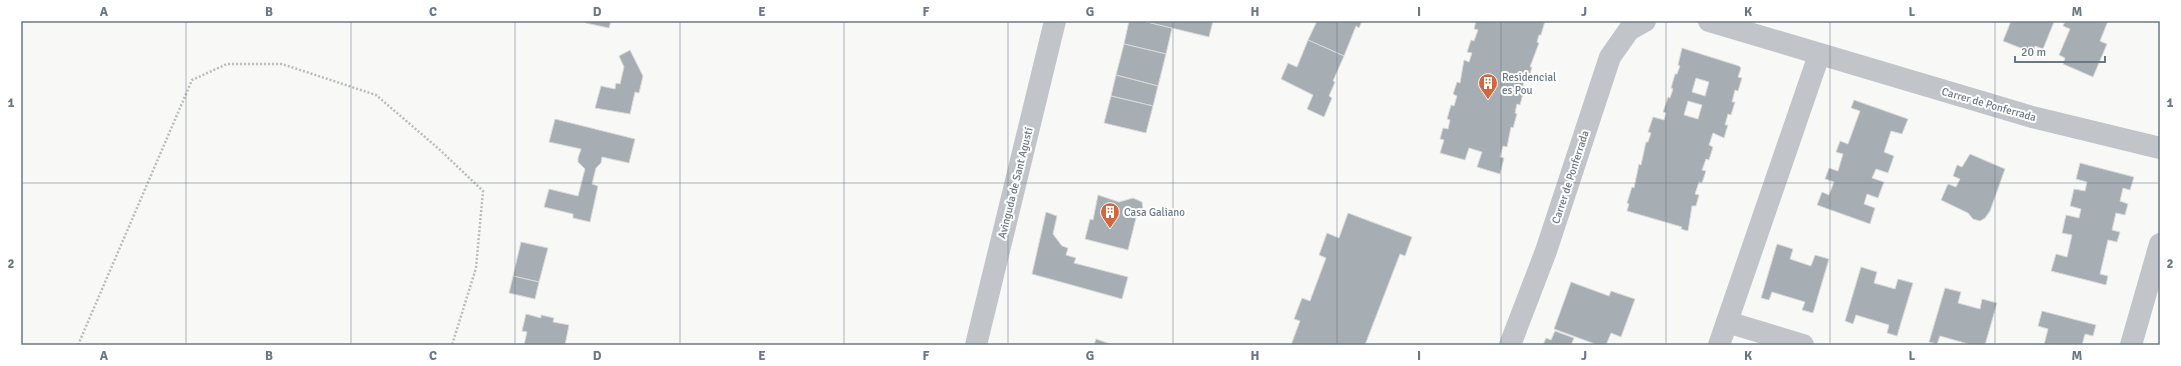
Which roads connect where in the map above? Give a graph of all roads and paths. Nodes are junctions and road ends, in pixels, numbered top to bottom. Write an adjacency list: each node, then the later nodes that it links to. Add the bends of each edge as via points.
1 (1055, 21): 10 (street, Avinguda de Sant Agustí)
2 (1645, 21): 11 (street, Carrer de Ponferrada, via 1629,30 1610,57 1546,251)
3 (1709, 21): 4 (street, Carrer de Ponferrada)
4 (1819, 55): 5 (street, Carrer de Ponferrada, via 2032,116); 7 (street)
5 (2160, 148)
6 (2160, 244): 14 (street)
7 (1727, 322): 12 (street); 13 (street)
8 (78, 345): 9 (path, via 192,80 227,64 282,64 376,96 439,149 483,191 476,268)
9 (452, 345)
10 (976, 345)
11 (1510, 345)
12 (1719, 345)
13 (1803, 345)
14 (2131, 345)

